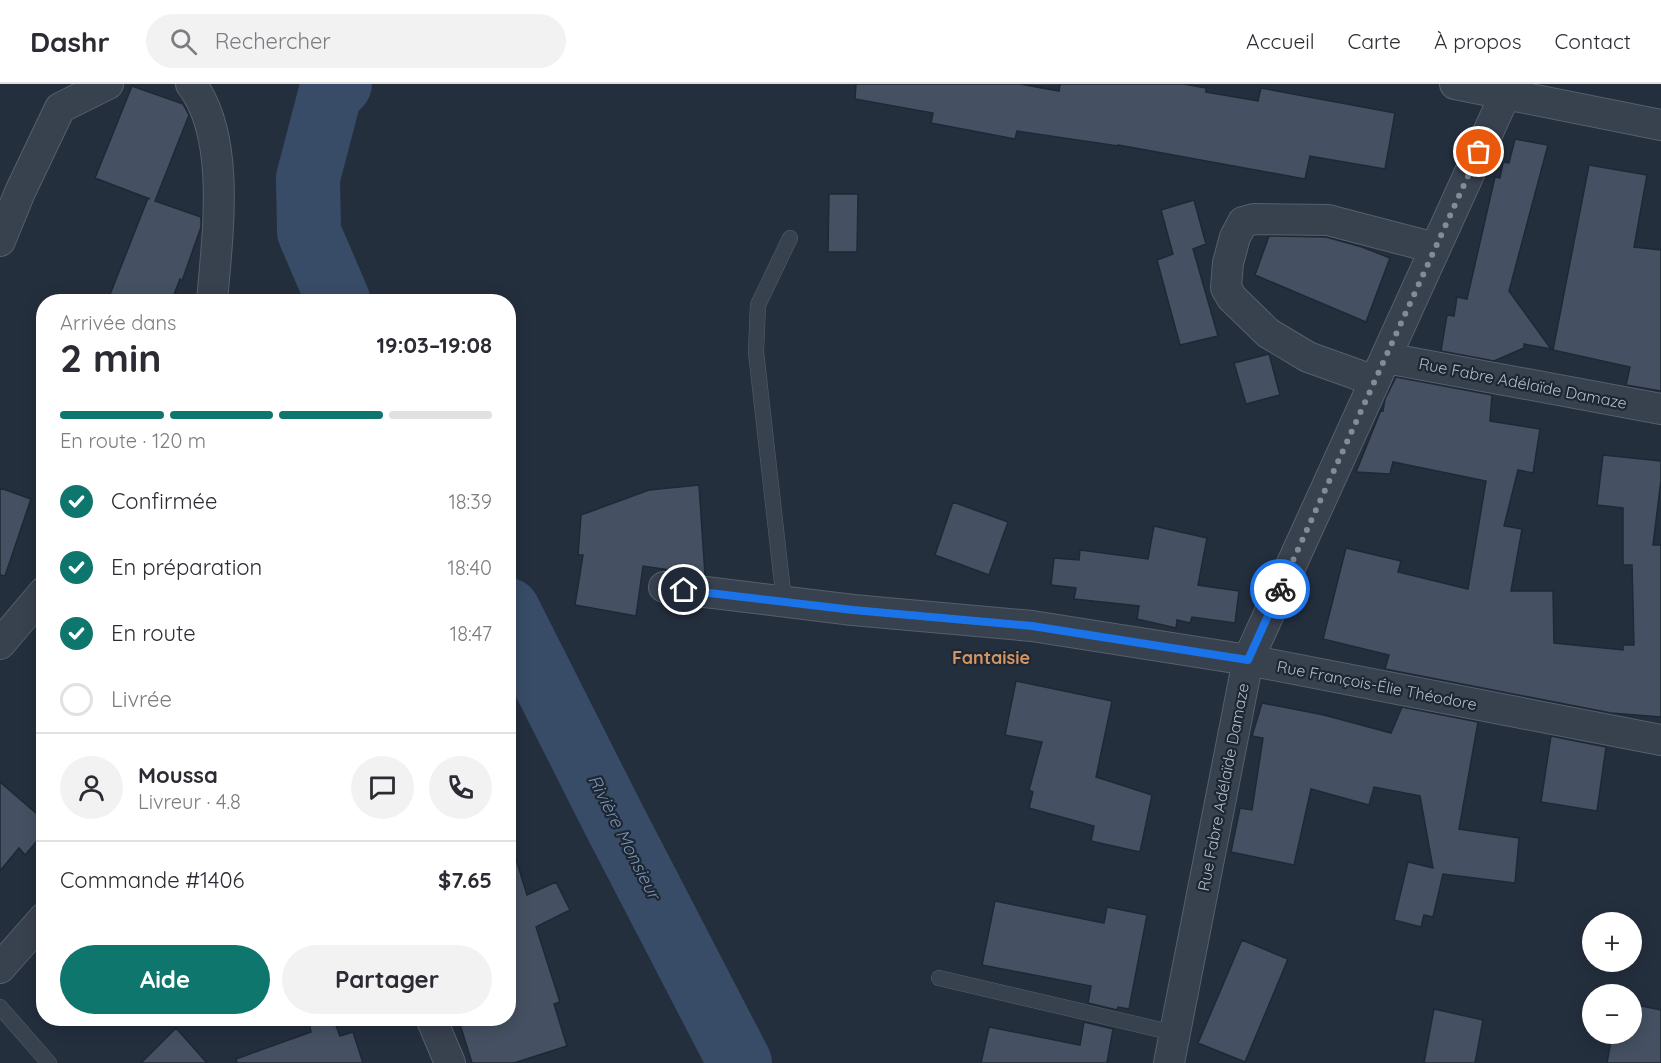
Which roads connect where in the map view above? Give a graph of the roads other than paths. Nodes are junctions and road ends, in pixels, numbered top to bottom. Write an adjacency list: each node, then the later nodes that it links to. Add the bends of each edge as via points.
1 (108, 84): 7 (street, via 60,108)
2 (191, 84): 9 (street, via 211,122 220,194)
3 (1455, 84): 4 (street)
4 (1505, 94): 5 (street); 8 (street, Rue Fabre Adélaïde Damaze)
5 (1661, 125)
6 (790, 238): 14 (lane, via 758,305 756,352)
7 (0, 241)
8 (1435, 248): 10 (street, Rue Fabre Adélaïde Damaze); 10 (street, via 1328,220 1254,219 1243,222 1238,230 1228,263 1226,288 1232,298 1268,333 1308,357)
9 (213, 294)
10 (1380, 369): 11 (street, Rue Fabre Adélaïde Damaze); 16 (street, Rue Fabre Adélaïde Damaze)
11 (1661, 409)
12 (664, 587): 14 (street, Rue François-Élie Théodore)
13 (36, 601): 15 (street)
14 (784, 602): 16 (street, Rue François-Élie Théodore, via 1032,626)
15 (0, 644)
16 (1248, 660): 17 (street, Rue François-Élie Théodore); 23 (street, Rue Fabre Adélaïde Damaze)
17 (1661, 740)
18 (36, 927): 19 (street)
19 (0, 968)
20 (939, 978): 23 (lane)
21 (0, 1007): 24 (lane)
22 (434, 1026): 25 (street)
23 (1174, 1034): 26 (street, Rue Fabre Adélaïde Damaze)
24 (50, 1063)
25 (450, 1063)
26 (1169, 1063)

